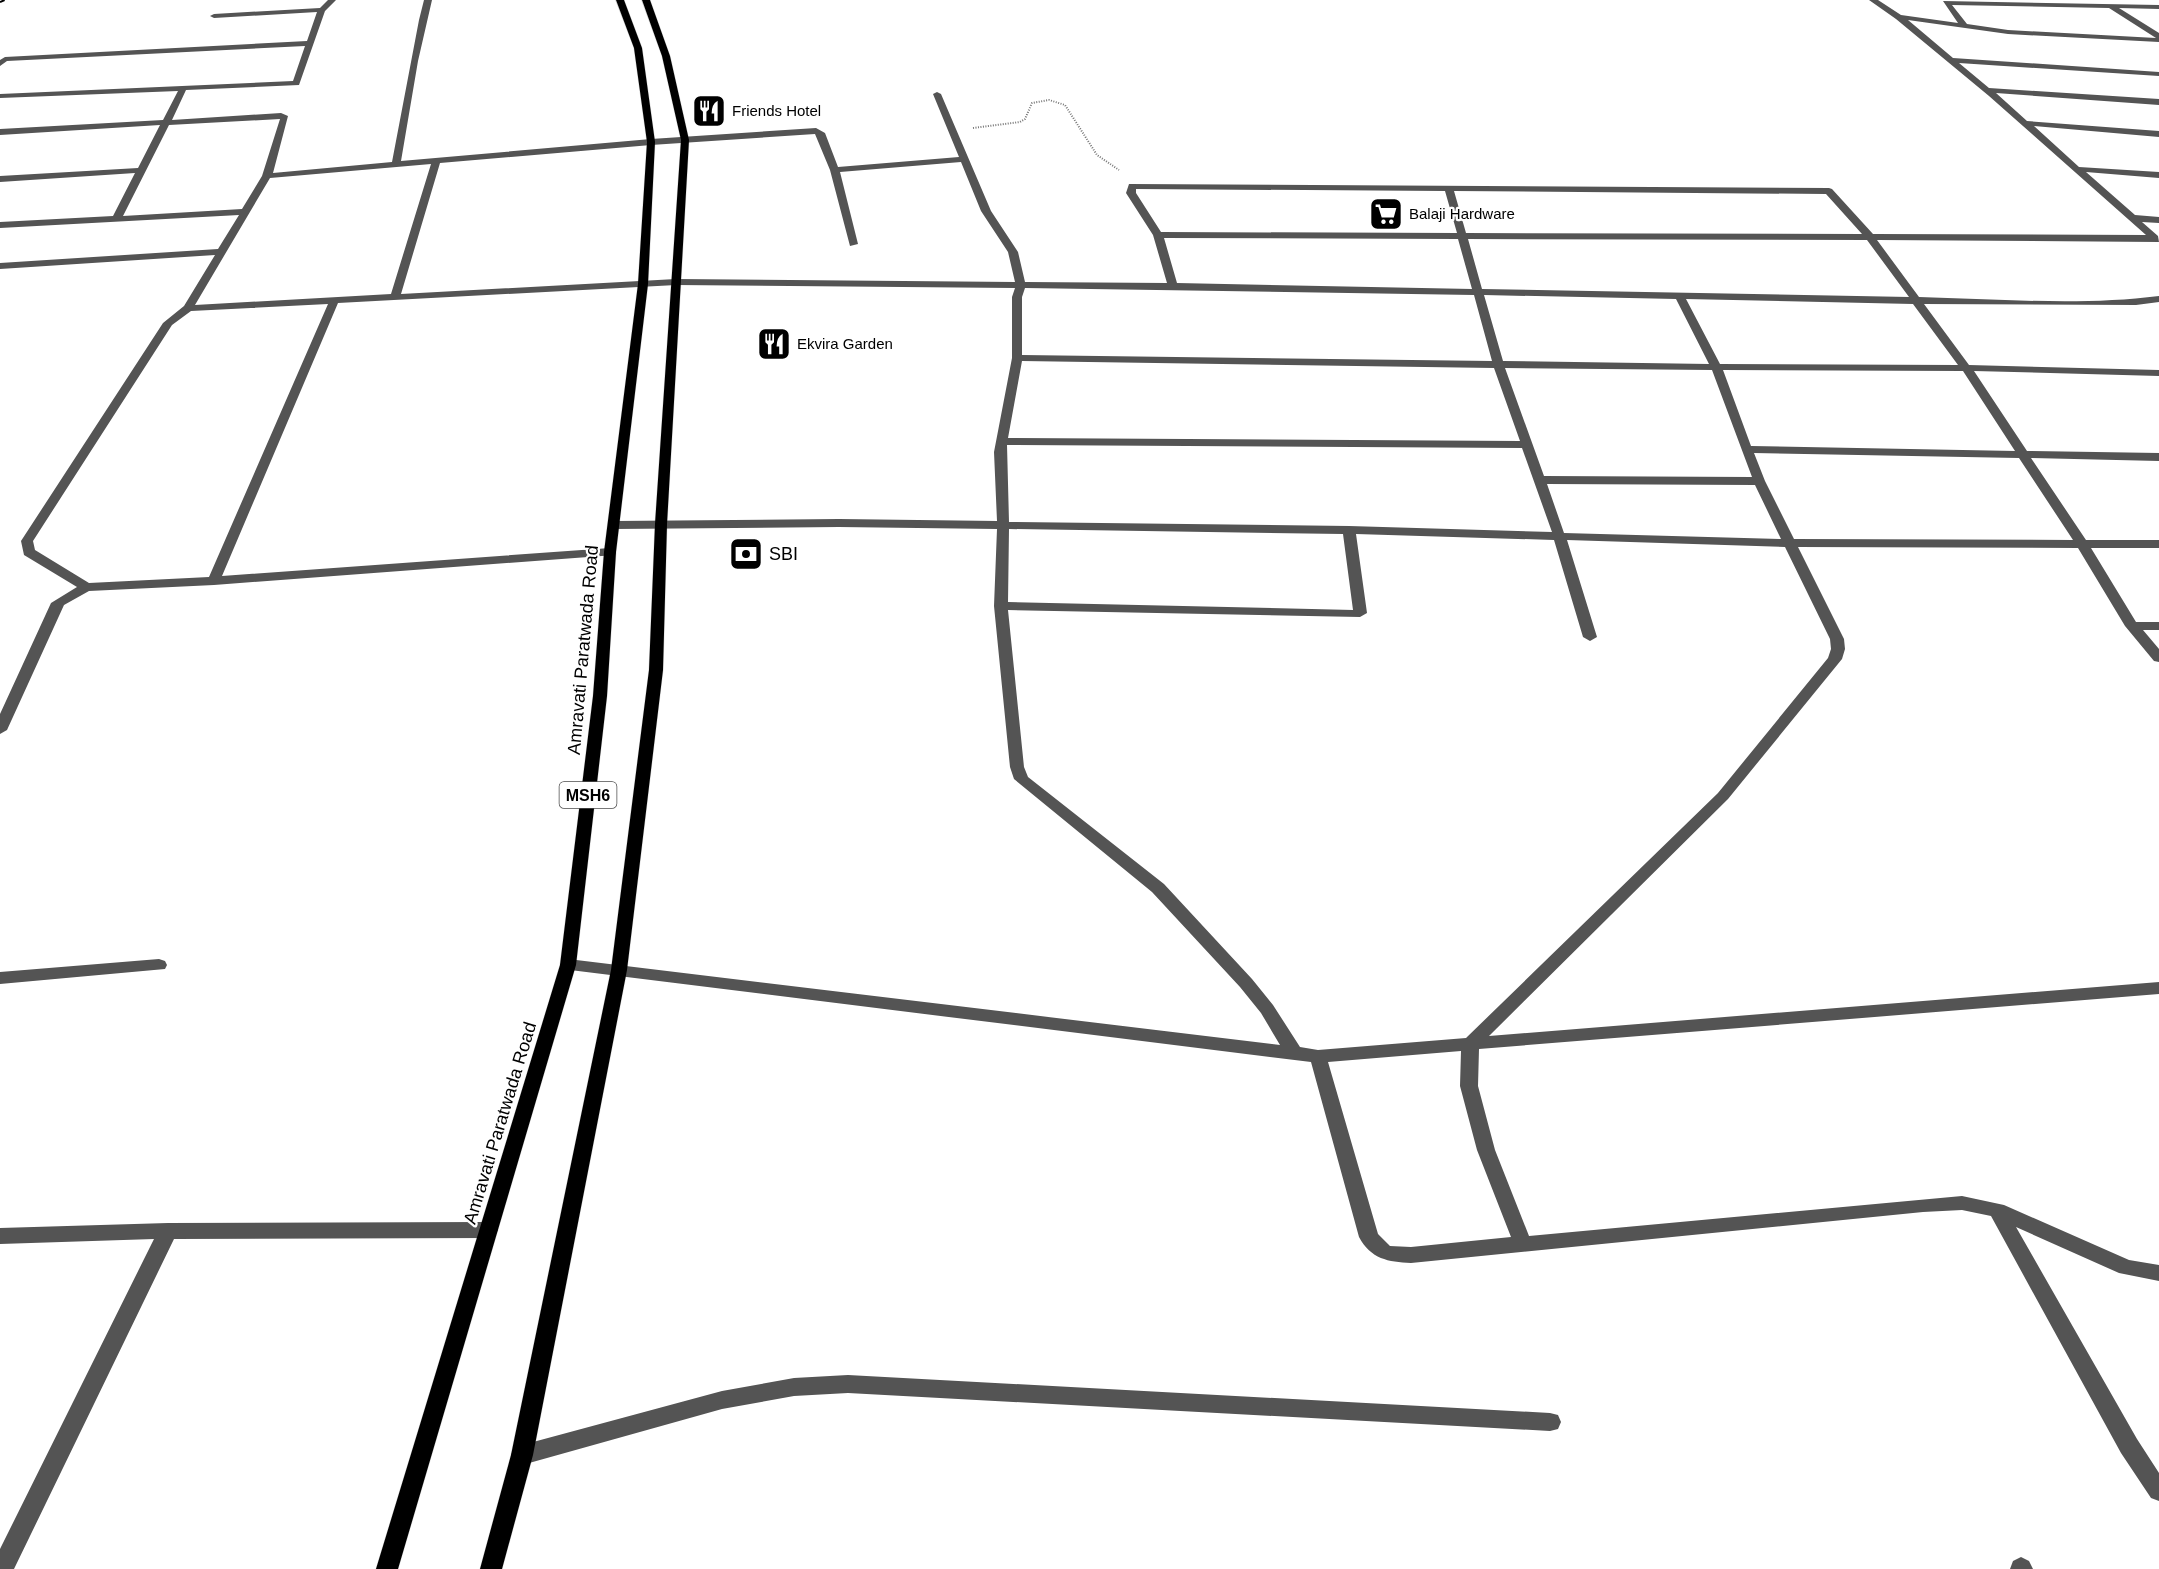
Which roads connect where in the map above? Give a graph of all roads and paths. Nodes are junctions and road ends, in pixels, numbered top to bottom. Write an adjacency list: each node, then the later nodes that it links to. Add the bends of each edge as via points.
1 (332, 0): 8 (street)
2 (428, 0): 32 (street)
3 (620, 0): 29 (main road, Amravati Paratwada Road / MSH6, via 638,48)
4 (646, 0): 28 (main road, MSH6, via 666,56)
5 (1873, 0): 10 (street)
6 (2103, 2): 7 (street); 11 (street, via 1946,3); 12 (street)
7 (2159, 7)
8 (322, 10): 9 (street); 14 (street)
9 (214, 16)
10 (1899, 17): 11 (street); 15 (street)
11 (1965, 26): 13 (street)
12 (2159, 36)
13 (2159, 40)
14 (311, 43): 16 (street, via 5,59); 18 (street, via 296,83)
15 (1951, 60): 17 (street); 19 (street)
16 (0, 64)
17 (2159, 75)
18 (184, 87): 21 (street); 23 (street)
19 (1987, 90): 22 (street); 24 (street)
20 (937, 94): 25 (street)
21 (0, 96)
22 (2159, 102)
23 (165, 122): 26 (street); 35 (street); 37 (street, via 285,117)
24 (2025, 123): 27 (street); 33 (street)
25 (952, 129): 30 (street); 39 (path, via 1020,122 1032,103 1057,101 1065,105 1097,155)
26 (0, 132)
27 (2159, 134)
28 (685, 141): 29 (street); 34 (street, via 816,131 821,133); 53 (main road, MSH6)
29 (651, 142): 31 (street); 54 (main road, Amravati Paratwada Road / MSH6)
30 (964, 159): 34 (street); 55 (street, via 986,211 1013,252)
31 (436, 161): 32 (street); 59 (street)
32 (396, 165): 37 (street)
33 (2076, 168): 36 (street); 43 (street)
34 (835, 170): 50 (street)
35 (143, 171): 38 (street); 42 (street)
36 (2159, 175)
37 (267, 176): 41 (street)
38 (0, 178)
39 (1139, 185): 40 (street); 46 (street, via 1132,186 1131,193)
40 (1449, 188): 47 (street); 48 (street, via 1829,191)
41 (245, 212): 42 (street); 51 (street)
42 (117, 218): 45 (street)
43 (2133, 218): 44 (street); 49 (street)
44 (2159, 220)
45 (0, 225)
46 (1158, 235): 47 (street); 56 (street)
47 (1462, 236): 48 (street); 57 (street)
48 (1869, 236): 49 (street); 61 (street)
49 (2157, 240)
50 (853, 244)
51 (222, 252): 52 (street); 63 (street)
52 (0, 266)
53 (676, 282): 54 (street); 55 (street); 76 (main road, MSH6)
54 (643, 284): 59 (street); 77 (main road, Amravati Paratwada Road / MSH6)
55 (1022, 286): 56 (street); 64 (street, via 1017,297)
56 (1173, 286): 57 (street)
57 (1478, 292): 58 (street); 65 (street)
58 (1679, 295): 61 (street); 66 (street)
59 (395, 298): 62 (street)
60 (2159, 299): 61 (street, via 2057,303)
61 (1915, 300): 67 (street)
62 (334, 301): 63 (street); 85 (street)
63 (188, 308): 86 (street, via 168,323 27,541 28,552)
64 (1017, 358): 65 (street); 69 (street)
65 (1498, 365): 66 (street); 70 (street)
66 (1716, 368): 67 (street); 71 (street)
67 (1966, 368): 68 (street); 72 (street)
68 (2159, 373)
69 (1002, 441): 70 (street); 78 (street, via 999,452)
70 (1527, 445): 74 (street)
71 (1748, 449): 72 (street); 75 (street)
72 (2022, 454): 73 (street); 81 (street)
73 (2159, 457)
74 (1539, 480): 75 (street); 80 (street)
75 (1760, 482): 82 (street)
76 (660, 524): 77 (street); 78 (street); 95 (main road, MSH6, via 656,670)
77 (615, 525): 84 (main road, Amravati Paratwada Road / MSH6)
78 (1003, 525): 79 (street); 87 (street)
79 (1349, 530): 80 (street); 87 (street, via 1360,613)
80 (1559, 536): 82 (street); 90 (street)
81 (2081, 542): 82 (street); 83 (street); 88 (street)
82 (1790, 543): 98 (street, via 1837,639 1835,659 1723,796)
83 (2159, 544)
84 (610, 552): 85 (street); 94 (main road, Amravati Paratwada Road / MSH6, via 600,696)
85 (214, 581): 86 (street)
86 (86, 587): 92 (street, via 58,603)
87 (1001, 606): 99 (street, via 1021,779 1158,888 1246,983)
88 (2132, 626): 89 (street); 91 (street)
89 (2159, 626)
90 (1590, 637)
91 (2159, 658)
92 (0, 730)
93 (159, 965): 96 (street)
94 (568, 965): 95 (street); 102 (main road, Amravati Paratwada Road / MSH6)
95 (619, 970): 99 (street); 108 (main road, MSH6)
96 (0, 978)
97 (2159, 988): 98 (street)
98 (1470, 1044): 100 (street); 105 (street, via 1469,1086 1486,1150)
99 (1294, 1053): 100 (street)
100 (1318, 1056): 105 (street, via 1369,1237 1377,1249 1411,1255)
101 (1997, 1210): 105 (street, via 1962,1203 1923,1205); 106 (street, via 2126,1267); 109 (street, via 2129,1446)
102 (488, 1230): 103 (street); 111 (main road, Amravati Paratwada Road / MSH6)
103 (168, 1231): 104 (street); 110 (street)
104 (0, 1236)
105 (1523, 1244)
106 (2159, 1273)
107 (1550, 1422): 108 (street, via 848,1384 794,1387 722,1400)
108 (522, 1455): 112 (main road, MSH6)
109 (2159, 1491)
110 (2, 1569)
111 (387, 1569)
112 (491, 1569)

